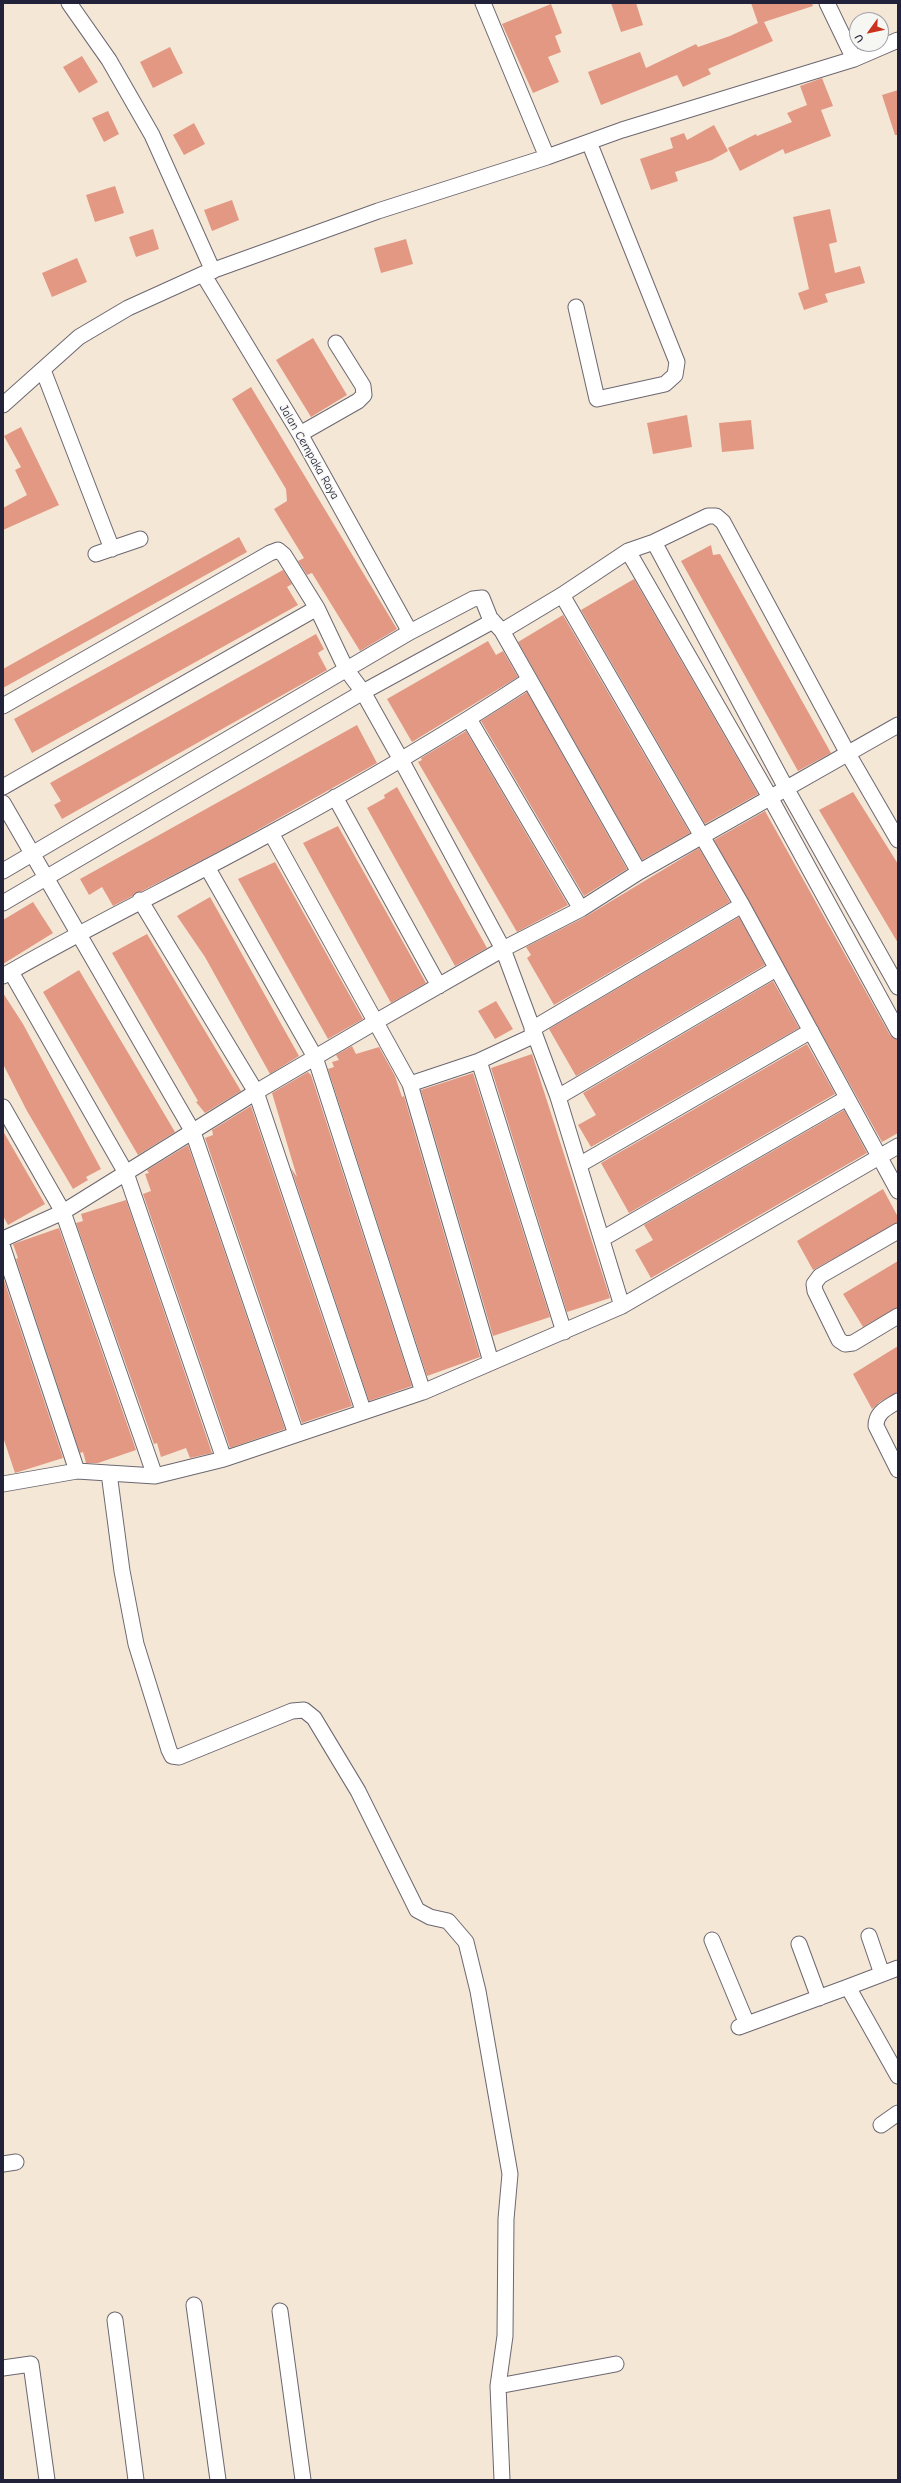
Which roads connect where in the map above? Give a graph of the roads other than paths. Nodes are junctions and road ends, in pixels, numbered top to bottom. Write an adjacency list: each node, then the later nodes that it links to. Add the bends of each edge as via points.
1 (69, 3): 8 (street, Jalan Cempaka Raya, via 109,60 152,135)
2 (483, 3): 7 (street)
3 (827, 3): 5 (street)
4 (898, 40): 5 (street)
5 (854, 59): 6 (street)
6 (590, 142): 7 (street); 9 (street, via 677,362 675,374 665,384 597,399)
7 (547, 157): 8 (street, via 378,211)
8 (208, 273): 11 (street, via 128,308 100,324 67,346); 13 (street, Jalan Cempaka Raya)
9 (576, 307)
10 (336, 343): 13 (street, via 363,386 364,395 358,401)
11 (43, 370): 12 (street); 16 (street)
12 (3, 405)
13 (300, 434): 22 (street, Jalan Cempaka Raya)
14 (140, 539): 16 (street)
15 (654, 542): 17 (street); 29 (street, via 708,516 716,516 723,522); 32 (street)
16 (112, 549): 18 (street)
17 (628, 551): 19 (street); 34 (street)
18 (96, 554)
19 (562, 595): 21 (street); 37 (street)
20 (317, 608): 23 (street); 26 (street, via 284,555 278,550); 31 (street)
21 (495, 623): 22 (street, via 482,598 473,599); 24 (street); 25 (street)
22 (410, 632): 23 (street)
23 (347, 670): 25 (street); 39 (street)
24 (529, 680): 27 (street); 42 (street)
25 (362, 691): 30 (street); 43 (street)
26 (3, 706)
27 (470, 719): 30 (street); 47 (street)
28 (898, 725): 29 (street)
29 (847, 752): 32 (street); 38 (street)
30 (400, 758): 33 (street); 49 (street)
31 (3, 787)
32 (786, 788): 34 (street); 53 (street)
33 (335, 797): 36 (street); 52 (street)
34 (771, 799): 37 (street); 56 (street)
35 (3, 802): 39 (street)
36 (271, 833): 40 (street); 54 (street)
37 (703, 838): 42 (street); 46 (street)
38 (898, 840)
39 (32, 856): 41 (street); 43 (street)
40 (207, 867): 44 (street); 58 (street)
41 (3, 870)
42 (639, 872): 47 (street)
43 (45, 874): 45 (street); 48 (street)
44 (140, 900): 48 (street); 61 (street)
45 (3, 903)
46 (742, 905): 50 (street); 57 (street)
47 (581, 909): 49 (street)
48 (80, 935): 51 (street); 65 (street)
49 (503, 949): 52 (street); 57 (street)
50 (776, 969): 55 (street); 62 (street)
51 (7, 974): 69 (street)
52 (438, 986): 54 (street)
53 (898, 987)
54 (377, 1020): 58 (street); 60 (street)
55 (812, 1031): 63 (street); 68 (street)
56 (898, 1031)
57 (534, 1032): 59 (street); 62 (street)
58 (315, 1057): 61 (street); 80 (street)
59 (479, 1062): 60 (street); 78 (street)
60 (410, 1084): 79 (street)
61 (256, 1092): 65 (street); 82 (street)
62 (558, 1097): 68 (street)
63 (847, 1098): 67 (street); 74 (street)
64 (3, 1107): 71 (street)
65 (193, 1132): 69 (street); 83 (street)
66 (898, 1146): 67 (street)
67 (880, 1157): 70 (street); 76 (street)
68 (579, 1165): 74 (street)
69 (126, 1173): 71 (street); 84 (street)
70 (898, 1191)
71 (63, 1212): 73 (street); 88 (street)
72 (898, 1231): 77 (street, via 820,1276 814,1284 839,1340 845,1344 853,1343)
73 (3, 1239)
74 (602, 1239): 76 (street)
75 (3, 1248): 86 (street)
76 (622, 1306): 78 (street)
77 (898, 1316)
78 (564, 1332): 79 (street)
79 (491, 1362): 80 (street)
80 (423, 1392): 82 (street)
81 (898, 1401): 85 (street, via 876,1418 876,1426)
82 (363, 1410): 83 (street)
83 (296, 1434): 84 (street)
84 (224, 1459): 88 (street)
85 (898, 1470)
86 (77, 1471): 87 (street); 89 (street)
87 (109, 1473): 88 (street); 105 (street, via 122,1571 136,1644 172,1756 179,1758 292,1711 304,1710 314,1718 358,1791 417,1910 430,1917 448,1921 466,1942 478,1991 510,2174 506,2219 504,2336)
88 (155, 1476)
89 (3, 1484)
90 (869, 1936): 94 (street)
91 (712, 1940): 96 (street, via 743,2026)
92 (799, 1944): 96 (street)
93 (898, 1968): 94 (street)
94 (882, 1974): 95 (street)
95 (848, 1987): 96 (street); 97 (street)
96 (819, 1998)
97 (898, 2076)
98 (898, 2113): 99 (street)
99 (880, 2125)
100 (194, 2305): 108 (street)
101 (280, 2311): 109 (street)
102 (115, 2320): 107 (street)
103 (616, 2364): 105 (street)
104 (3, 2368): 106 (street, via 31,2364)
105 (498, 2386): 110 (street)
106 (47, 2480)
107 (136, 2480)
108 (218, 2480)
109 (303, 2480)
110 (502, 2480)

